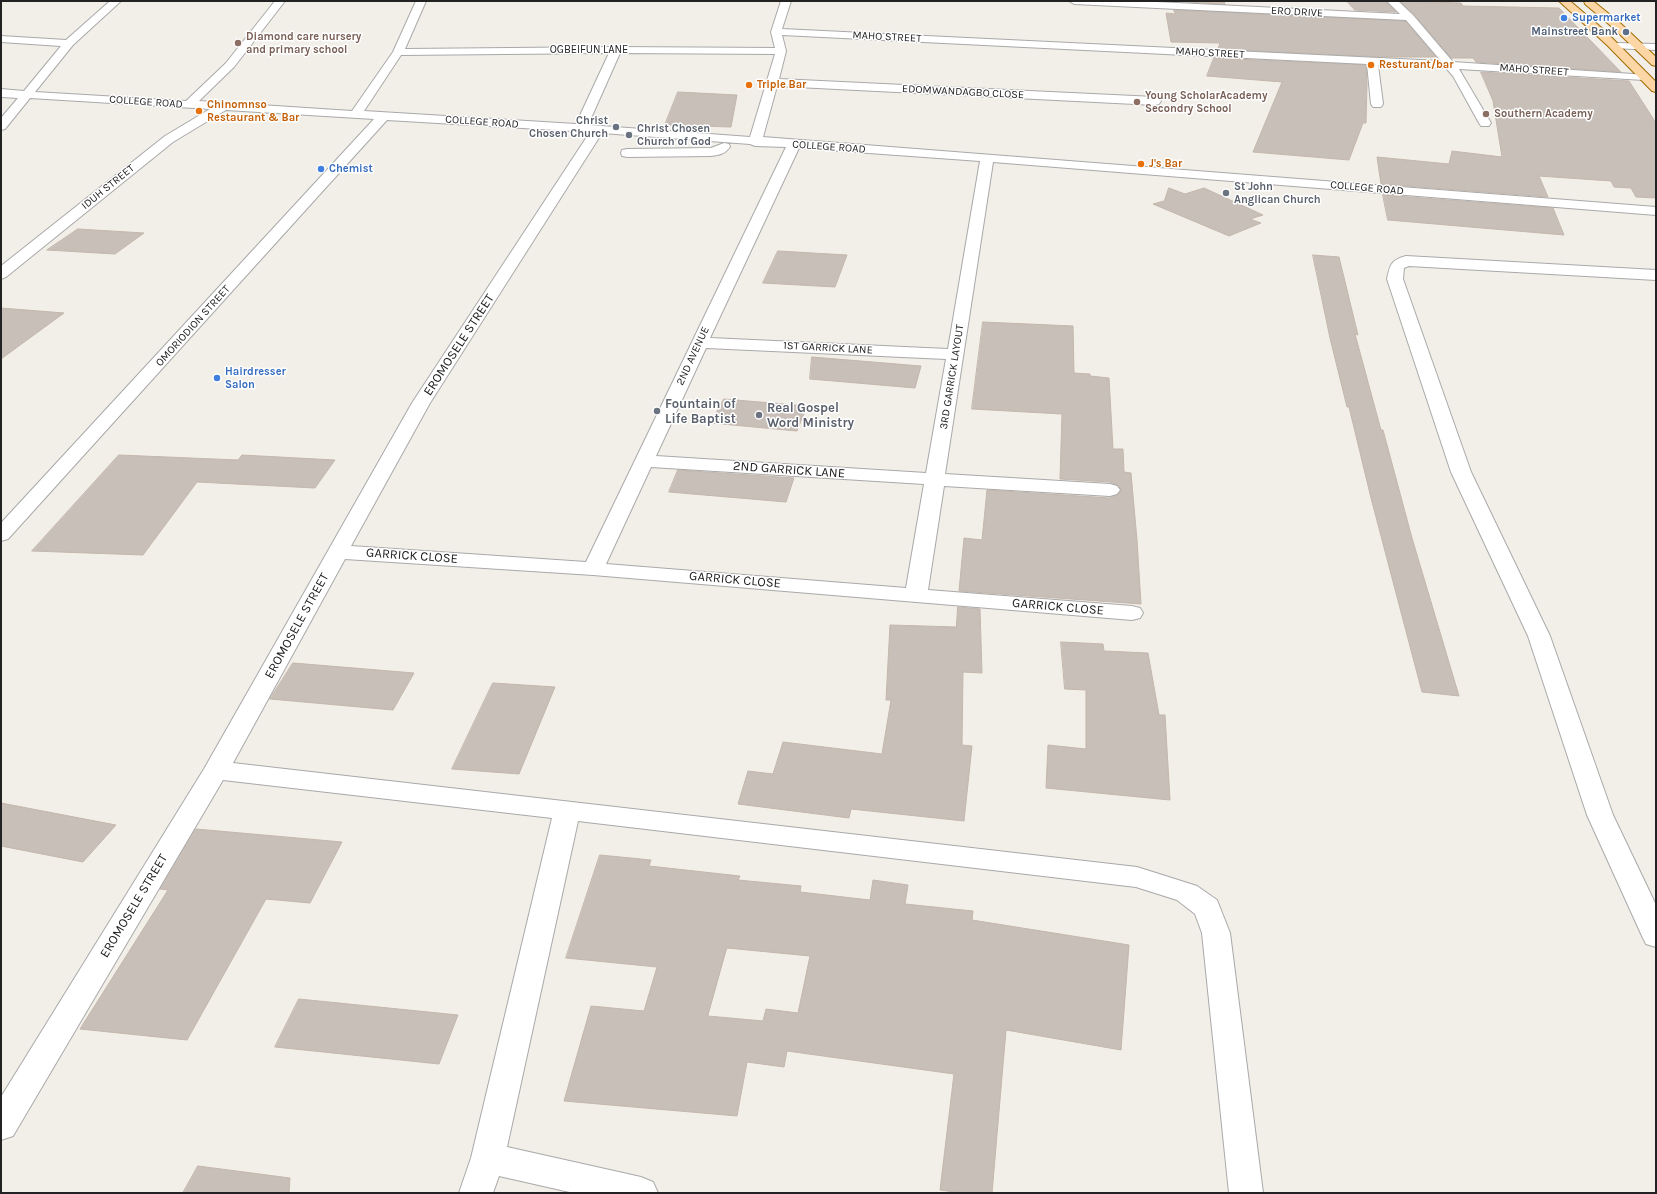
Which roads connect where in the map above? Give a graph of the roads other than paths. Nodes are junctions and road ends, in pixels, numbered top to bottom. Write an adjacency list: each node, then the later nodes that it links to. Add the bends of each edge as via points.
1 (116, 1): 15 (street)
2 (280, 1): 31 (street, via 230,65)
3 (421, 1): 21 (street)
4 (786, 1): 13 (street)
5 (1074, 1): 6 (street, ERO DRIVE)
6 (1088, 1): 11 (street, ERO DRIVE)
7 (1247, 1): 11 (street)
8 (1392, 1): 12 (street)
9 (1564, 1): 16 (main road)
10 (1586, 1): 17 (main road)
11 (1256, 11): 12 (street, ERO DRIVE)
12 (1409, 18): 24 (street)
13 (776, 32): 20 (street); 22 (street, MAHO STREET)
14 (1, 39): 15 (street)
15 (69, 43): 29 (street)
16 (1616, 46): 17 (street); 25 (main road)
17 (1641, 47): 18 (street); 23 (main road)
18 (1656, 47)
19 (616, 50): 20 (street, OGBEIFUN LANE); 21 (street, OGBEIFUN LANE); 38 (street, EROMOSELE STREET)
20 (781, 51): 26 (street)
21 (398, 52): 34 (street)
22 (1372, 61): 24 (street, MAHO STREET); 32 (street)
23 (1656, 63)
24 (1450, 65): 25 (street, MAHO STREET); 36 (street)
25 (1644, 77): 27 (main road)
26 (771, 82): 30 (street, EDOMWANDAGBO CLOSE); 40 (street)
27 (1656, 89)
28 (1, 93): 29 (street, COLLEGE ROAD)
29 (26, 95): 31 (street, COLLEGE ROAD); 37 (street)
30 (1155, 101)
31 (189, 104): 33 (street, COLLEGE ROAD)
32 (1377, 104)
33 (221, 108): 34 (street, COLLEGE ROAD); 45 (street, IDUH STREET, via 169,139)
34 (356, 114): 35 (street, COLLEGE ROAD)
35 (384, 116): 38 (street, COLLEGE ROAD); 52 (street, OMORIODION STREET)
36 (1485, 123)
37 (1, 126)
38 (589, 129): 39 (street, COLLEGE ROAD); 53 (street, EROMOSELE STREET, via 421,403)
39 (732, 140): 40 (street, COLLEGE ROAD); 42 (street, via 724,148 711,152)
40 (754, 142): 41 (street, COLLEGE ROAD)
41 (794, 144): 43 (street, COLLEGE ROAD); 47 (street, 2ND AVENUE)
42 (627, 153)
43 (987, 158): 44 (street, COLLEGE ROAD); 48 (street, 3RD GARRICK LAYOUT)
44 (1656, 211)
45 (1, 274)
46 (1656, 275): 59 (street, via 1406,261 1397,266 1395,279 1461,472 1539,636 1600,815)
47 (700, 343): 48 (street, 1ST GARRICK LANE); 49 (street, 2ND AVENUE)
48 (955, 354): 50 (street, 3RD GARRICK LAYOUT)
49 (644, 461): 50 (street, 2ND GARRICK LANE); 54 (street, 2ND AVENUE)
50 (935, 479): 51 (street, 2ND GARRICK LANE); 55 (street, 3RD GARRICK LAYOUT)
51 (1110, 490)
52 (1, 535)
53 (338, 552): 54 (street, GARRICK CLOSE); 57 (street, EROMOSELE STREET)
54 (593, 569): 55 (street, GARRICK CLOSE)
55 (916, 595): 56 (street, GARRICK CLOSE)
56 (1132, 613)
57 (216, 770): 58 (street); 60 (street, EROMOSELE STREET)
58 (567, 811): 61 (street); 64 (street, via 1137,877 1187,893 1207,908 1216,933)
59 (1656, 936)
60 (1, 1126)
61 (488, 1158): 62 (street); 63 (street)
62 (476, 1193)
63 (641, 1193)
64 (1246, 1193)

